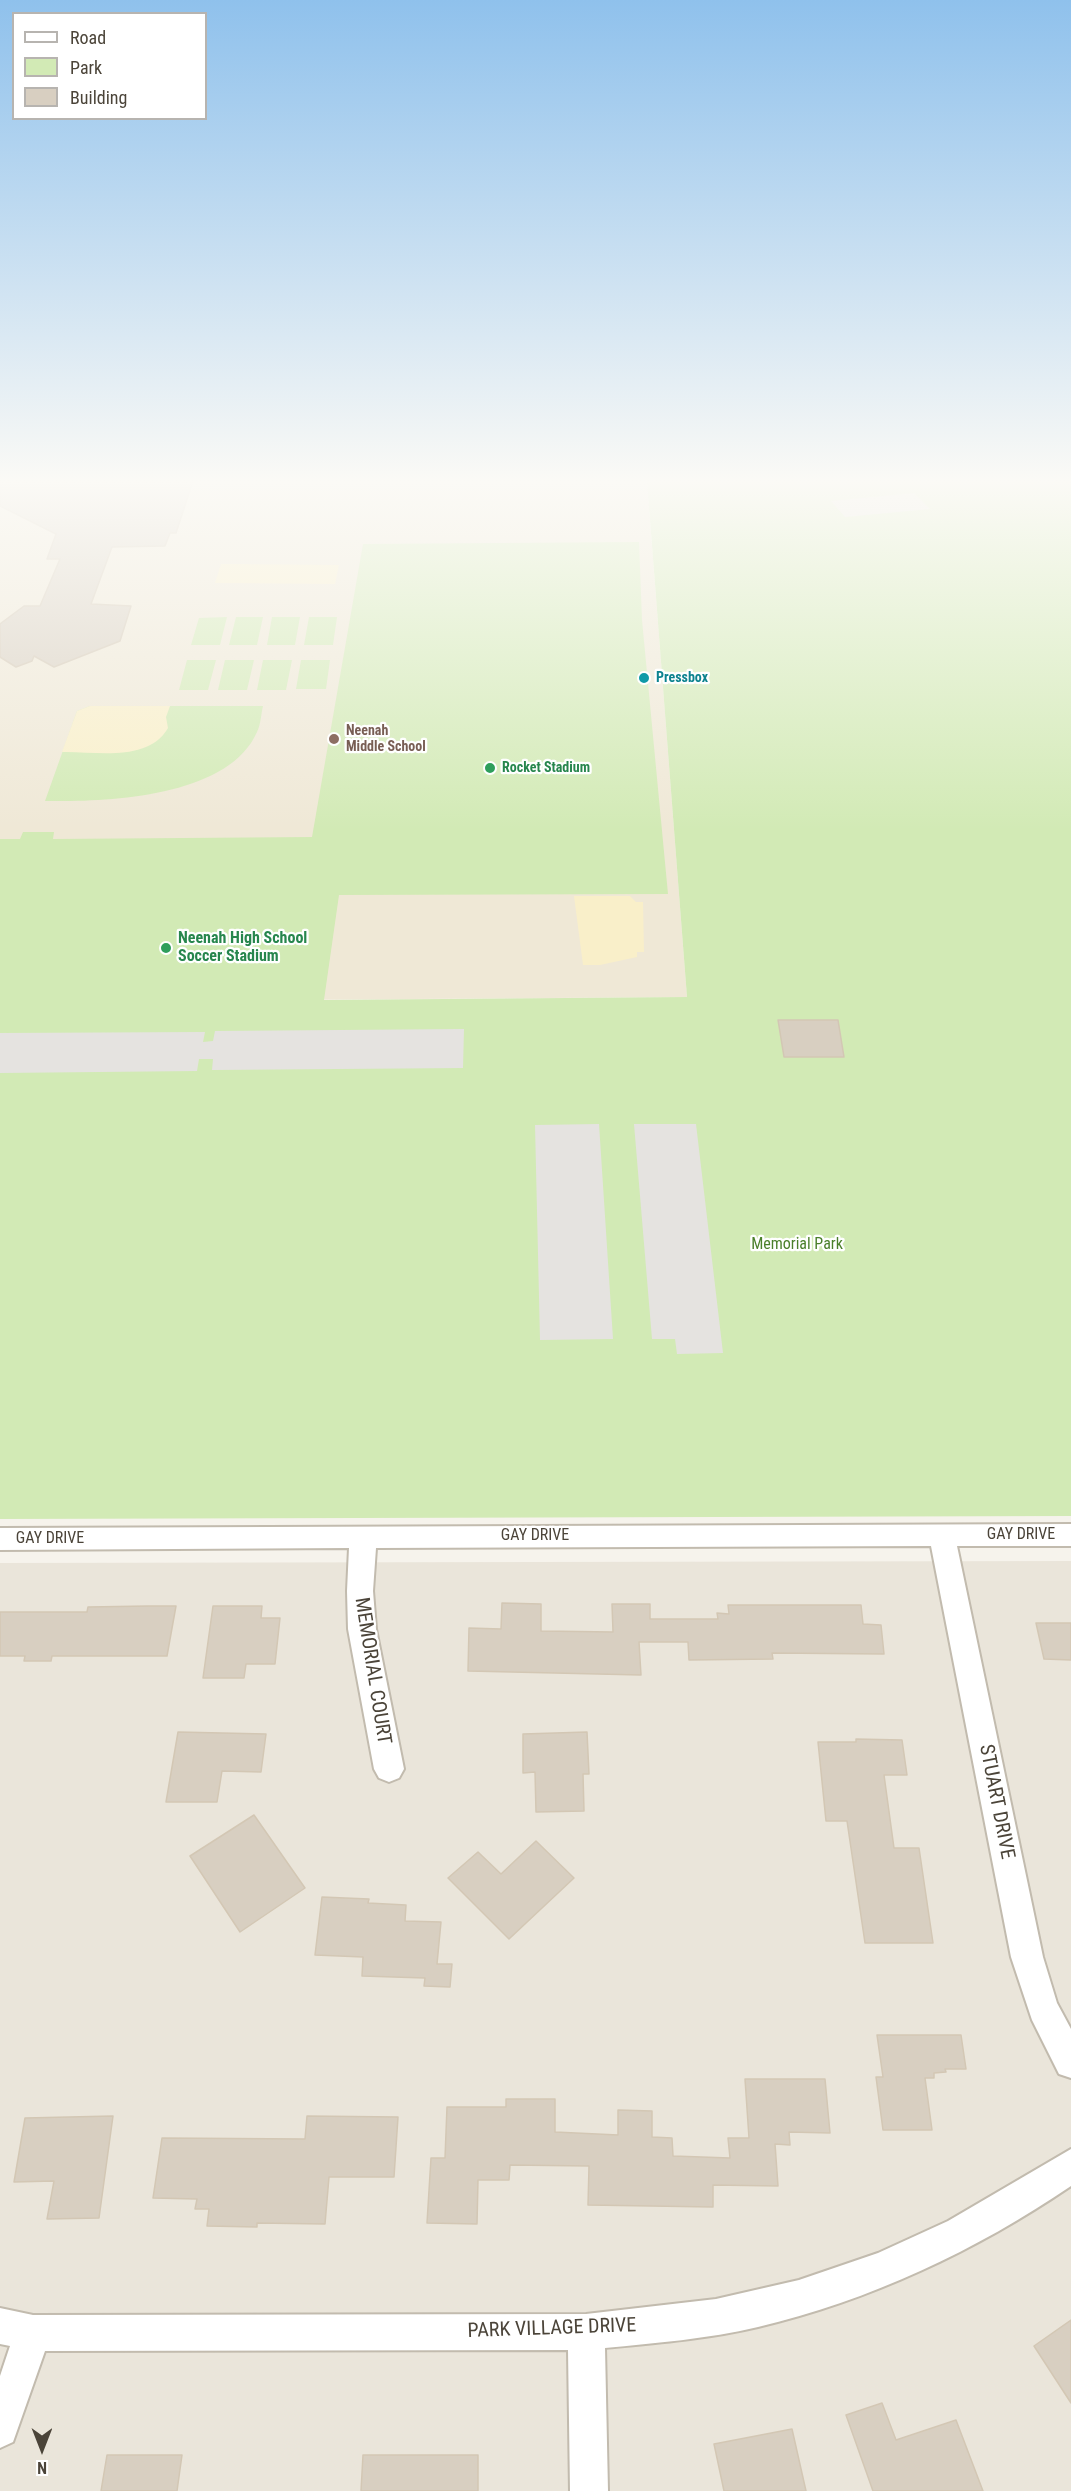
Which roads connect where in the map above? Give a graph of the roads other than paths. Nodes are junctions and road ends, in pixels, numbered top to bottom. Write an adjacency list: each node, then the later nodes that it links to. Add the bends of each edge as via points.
1 (942, 1535): 2 (street, GAY DRIVE); 3 (street, GAY DRIVE); 6 (street, STUART DRIVE, via 1026,1956 1043,2009)
2 (1071, 1535)
3 (363, 1537): 4 (street, GAY DRIVE); 5 (street, MEMORIAL COURT, via 362,1629)
4 (0, 1539)
5 (388, 1769)
6 (1071, 2062)
7 (1071, 2166): 9 (street, PARK VILLAGE DRIVE, via 1038,2189 949,2238 861,2277 758,2308)
8 (17, 2330): 9 (street, PARK VILLAGE DRIVE); 10 (street)
9 (586, 2332): 11 (street)
10 (0, 2429)
11 (589, 2491)

